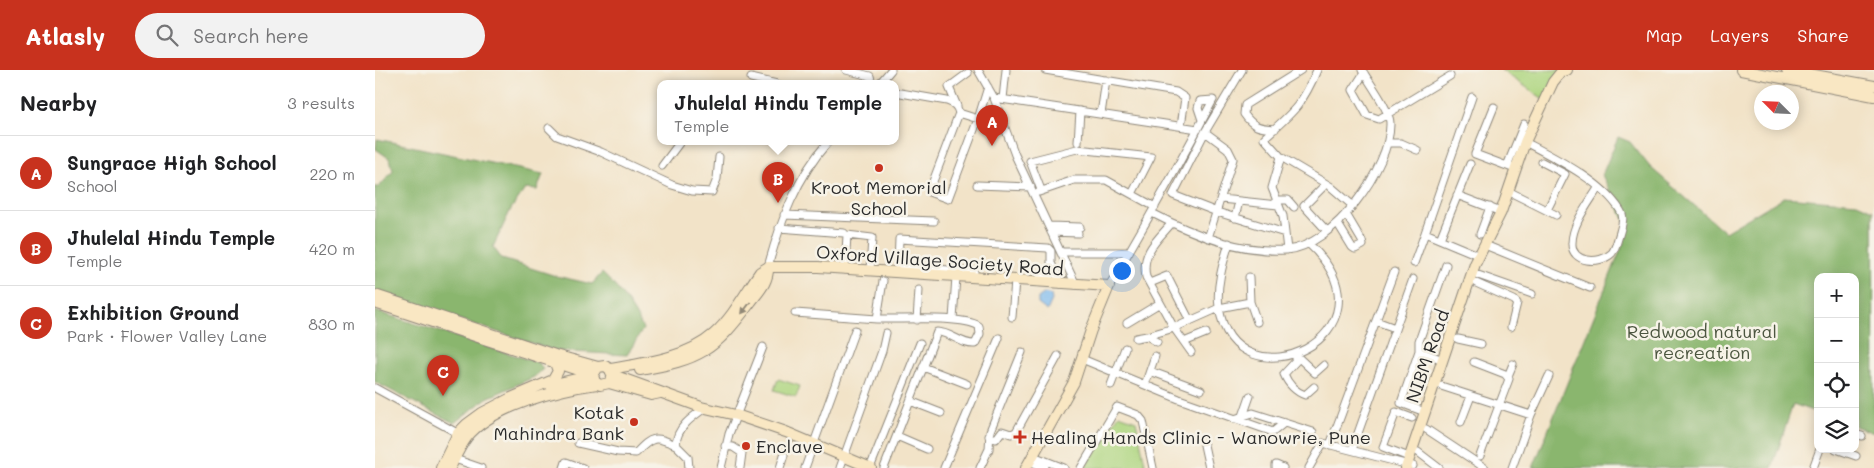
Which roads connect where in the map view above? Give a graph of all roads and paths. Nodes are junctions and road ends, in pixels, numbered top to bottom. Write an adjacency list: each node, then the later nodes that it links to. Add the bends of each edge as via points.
1 (846, 70): 17 (street, via 870,76)
2 (891, 70): 18 (street)
3 (979, 70): 21 (street)
4 (1006, 70): 26 (street)
5 (1045, 70): 19 (street)
6 (1242, 70): 38 (street)
7 (1301, 70): 37 (street, via 1245,104 1244,114 1252,125)
8 (1317, 70): 37 (street, via 1307,95)
9 (1567, 70): 40 (street, NIBM Road, via 1553,82)
10 (1741, 70): 13 (street)
11 (1363, 72): 32 (street); 32 (street, via 1353,90 1367,115 1379,119)
12 (968, 73): 29 (street, via 949,87)
13 (1787, 73): 20 (street); 23 (street)
14 (1450, 76): 32 (street)
15 (751, 78): 16 (street)
16 (760, 80)
17 (871, 80)
18 (882, 80)
19 (1106, 80): 31 (street); 35 (street, via 1182,95 1185,107)
20 (1874, 86)
21 (988, 87): 25 (street); 33 (street)
22 (899, 93): 29 (street, via 939,99)
23 (1874, 96)
24 (1472, 97): 83 (street)
25 (994, 98): 26 (street); 53 (street)
26 (1003, 99): 30 (street)
27 (1213, 100): 38 (street, via 1200,101)
28 (1494, 107): 50 (street, via 1475,154)
29 (958, 110): 33 (street); 33 (street, via 929,192 948,199)
30 (1080, 111): 31 (street); 39 (street)
31 (1101, 114): 35 (street)
32 (1387, 114): 41 (street, via 1391,121)
33 (979, 119)
34 (1524, 124): 50 (street)
35 (1181, 126): 38 (street)
36 (549, 128): 45 (street, via 557,136 692,191 712,192)
37 (1275, 129): 46 (street, via 1264,138)
38 (1202, 131): 60 (street, via 1227,149 1233,159); 67 (street); 68 (street, via 1173,194)
39 (1078, 142)
40 (1525, 142): 50 (street, NIBM Road); 54 (street, via 1574,169)
41 (1389, 144): 44 (street, via 1401,143); 63 (street, via 1375,174)
42 (678, 145): 49 (street)
43 (826, 145): 72 (street)
44 (1417, 150)
45 (719, 157)
46 (1281, 157): 52 (street); 62 (street, via 1272,188)
47 (1542, 162): 66 (street, via 1565,174)
48 (1470, 164): 59 (street)
49 (663, 166)
50 (1511, 167): 56 (street, NIBM Road)
51 (977, 184): 53 (street)
52 (1327, 184): 63 (street); 80 (street, via 1304,206)
53 (1031, 187): 58 (street)
54 (1598, 188): 54 (street, via 1623,216 1614,251 1601,261 1592,261 1578,256 1571,241)
55 (1041, 190): 57 (street, via 1061,182 1089,178 1106,180); 57 (street, via 1030,161 1077,149 1151,158); 58 (street)
56 (1508, 191): 66 (street); 69 (street, NIBM Road)
57 (1132, 194): 67 (street)
58 (1034, 195): 78 (street)
59 (1457, 195): 65 (street); 86 (street)
60 (1221, 199): 61 (street); 68 (street)
61 (1239, 201): 62 (street); 73 (street)
62 (1277, 203): 64 (street, via 1288,200); 82 (street)
63 (1352, 205): 70 (street)
64 (1293, 207)
65 (1490, 208): 69 (street); 84 (street)
66 (1547, 210): 71 (street)
67 (1153, 212): 75 (street, via 1166,225); 92 (street)
68 (1217, 212): 73 (street); 85 (street)
69 (1501, 212): 89 (street, NIBM Road)
70 (1346, 214): 76 (street); 76 (street, via 1363,245 1355,249 1352,247)
71 (1557, 214)
72 (784, 215): 74 (street); 77 (street)
73 (1235, 218): 82 (street)
74 (934, 221)
75 (1171, 224): 85 (street); 108 (street, via 1147,254 1145,268)
76 (1338, 224): 80 (street)
77 (779, 228): 81 (street); 96 (street)
78 (1050, 229): 79 (street); 91 (street)
79 (1079, 230)
80 (1327, 231): 88 (street)
81 (844, 233)
82 (1285, 233): 90 (street)
83 (1425, 233): 86 (street); 94 (street)
84 (1481, 234)
85 (1208, 238): 87 (street)
86 (1441, 239): 93 (street)
87 (1229, 243): 90 (street); 118 (street, via 1222,266)
88 (1308, 243): 90 (street); 149 (street, via 1323,256 1333,271 1339,288 1337,310 1328,331 1312,347)
89 (1485, 245): 93 (street, NIBM Road); 111 (street)
90 (1287, 250)
91 (1061, 252): 92 (street); 109 (street)
92 (1129, 252): 110 (street)
93 (1480, 256): 105 (street, NIBM Road); 151 (street, NIBM Road)
94 (1414, 263)
95 (1446, 265): 144 (street, via 1419,341)
96 (768, 266): 97 (street, Oxford Village Society Road); 156 (street, one-way to 156, via 765,282 721,339 692,358); 161 (street, via 703,343)
97 (845, 269): 99 (street, Oxford Village Society Road); 99 (street, via 847,236 869,236 872,238)
98 (898, 269): 99 (street, Oxford Village Society Road); 101 (street, Oxford Village Society Road); 102 (street); 102 (street, via 899,240 1048,248)
99 (870, 271)
100 (1394, 272): 125 (street)
101 (956, 277): 107 (street, Oxford Village Society Road); 122 (street)
102 (1058, 277): 107 (street, Oxford Village Society Road); 109 (street, Oxford Village Society Road)
103 (1249, 277): 115 (street)
104 (1413, 279): 129 (street)
105 (1477, 279): 113 (street); 130 (street, via 1517,303); 137 (street, NIBM Road)
106 (883, 281): 121 (street)
107 (1015, 281): 120 (street)
108 (1150, 283): 117 (street); 124 (street, via 1167,276)
109 (1076, 285): 110 (street, Oxford Village Society Road)
110 (1109, 286): 150 (street)
111 (1590, 288)
112 (919, 290): 123 (street)
113 (1532, 294)
114 (375, 295): 160 (street, via 555,355)
115 (1250, 302): 118 (street); 126 (street)
116 (375, 303): 153 (street)
117 (1160, 303): 127 (street); 128 (street)
118 (1219, 308): 124 (street); 149 (street, via 1228,331 1241,349 1256,356)
119 (795, 313): 121 (street)
120 (1012, 317)
121 (877, 319): 123 (street)
122 (953, 319): 123 (street); 157 (street, via 979,326 981,334 975,344 969,345 937,332)
123 (917, 320)
124 (1190, 321): 128 (street)
125 (1376, 321): 129 (street); 196 (street)
126 (1257, 322)
127 (1127, 323)
128 (1173, 328): 134 (street); 139 (street)
129 (1395, 328): 199 (street)
130 (1511, 328)
131 (855, 330): 193 (street)
132 (886, 333): 205 (street)
133 (1206, 333): 139 (street)
134 (1147, 336): 136 (street); 138 (street)
135 (999, 338): 221 (street)
136 (1136, 338)
137 (1458, 339): 141 (street); 168 (street, NIBM Road)
138 (1157, 342)
139 (1184, 342): 146 (street)
140 (920, 343): 219 (street)
141 (1481, 344)
142 (763, 347): 180 (street)
143 (1125, 348): 159 (street)
144 (1419, 351): 151 (street); 178 (street, via 1401,403)
145 (1021, 352): 191 (street)
146 (1191, 352)
147 (1058, 356): 191 (street, via 1015,432 1003,431 996,440)
148 (1155, 356): 158 (street)
149 (1295, 357): 154 (street, via 1315,373); 169 (street, via 1284,374 1286,380 1305,395)
150 (1082, 359): 159 (street); 207 (street, via 1069,391)
151 (1443, 360): 178 (street, NIBM Road)
152 (1474, 362): 162 (street)
153 (555, 363): 160 (street); 167 (street, via 557,376)
154 (1324, 364)
155 (1513, 364): 162 (street)
156 (658, 367): 161 (street); 172 (street, via 649,379)
157 (923, 367): 164 (street); 175 (street)
158 (1150, 371): 166 (street); 171 (street)
159 (1116, 372): 165 (street); 166 (street)
160 (596, 376): 161 (street, via 603,386); 161 (street, via 605,366); 167 (street); 189 (street, via 515,406)
161 (611, 376): 172 (street)
162 (1508, 376): 176 (street)
163 (1549, 376): 181 (street)
164 (967, 384)
165 (1111, 385)
166 (1145, 385): 184 (street)
167 (541, 386): 189 (street, via 482,413)
168 (1441, 386): 174 (street); 187 (street, NIBM Road)
169 (1314, 387)
170 (375, 388): 189 (street)
171 (1201, 390)
172 (657, 391): 177 (street)
173 (1250, 396): 182 (street)
174 (1471, 396): 176 (street); 185 (street)
175 (910, 401): 179 (street); 190 (street)
176 (1499, 406): 181 (street); 203 (street)
177 (705, 408): 180 (street); 194 (street, via 691,418 676,436)
178 (1425, 412): 208 (street, NIBM Road)
179 (941, 414)
180 (735, 415): 193 (street); 197 (street)
181 (1531, 415): 233 (street)
182 (1243, 416): 184 (street); 186 (street, via 1253,413)
183 (1412, 418): 208 (street, via 1396,412 1383,447)
184 (1233, 419): 186 (street, via 1273,432)
185 (1461, 422)
186 (1284, 423): 188 (street)
187 (1426, 429): 208 (street, NIBM Road); 232 (street)
188 (1313, 432)
189 (462, 436): 206 (street)
190 (897, 436): 198 (street); 220 (street)
191 (989, 436): 222 (street, via 989,450)
192 (578, 443): 194 (street, via 627,452 636,452 648,440 659,438)
193 (814, 444): 205 (street); 217 (street)
194 (676, 445): 213 (street, via 688,457)
195 (1205, 445): 227 (street)
196 (1330, 445): 199 (street); 230 (street, via 1323,443)
197 (725, 446): 214 (street); 215 (street, via 742,453)
198 (927, 449)
199 (1351, 450): 208 (street)
200 (1819, 453): 234 (street)
201 (1847, 453): 204 (street)
202 (784, 455): 216 (street)
203 (1480, 456)
204 (1856, 456)
205 (845, 457): 218 (street); 219 (street)
206 (451, 461): 209 (street); 210 (street)
207 (1030, 462): 223 (street); 224 (street)
208 (1411, 463): 231 (street)
209 (441, 468)
210 (481, 468)
211 (564, 468): 212 (street, via 566,462)
212 (583, 468)
213 (689, 468)
214 (721, 468)
215 (740, 468)
216 (780, 468)
217 (805, 468)
218 (841, 468)
219 (871, 468)
220 (884, 468)
221 (944, 468)
222 (980, 468)
223 (1045, 468)
224 (1064, 468)
225 (1081, 468): 226 (street, via 1117,407 1138,415 1143,421)
226 (1153, 468)
227 (1209, 468)
228 (1276, 468): 229 (street, via 1276,465)
229 (1283, 468)
230 (1309, 468)
231 (1439, 468)
232 (1485, 468)
233 (1513, 468)
234 (1813, 468)

